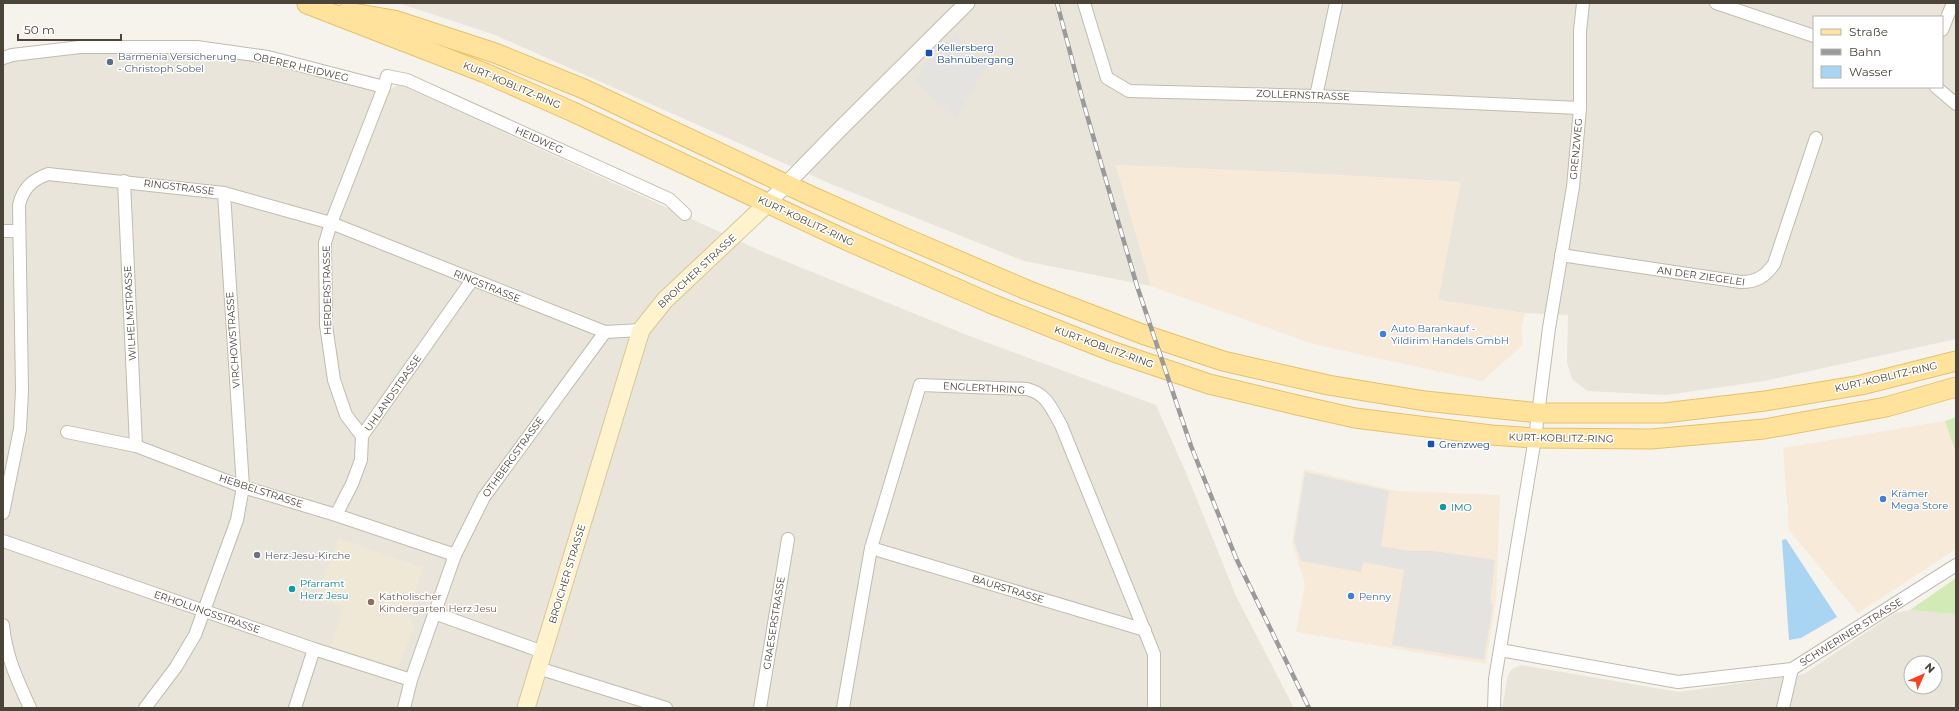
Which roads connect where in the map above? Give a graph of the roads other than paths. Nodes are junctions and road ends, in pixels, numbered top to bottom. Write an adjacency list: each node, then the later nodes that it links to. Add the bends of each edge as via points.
1 (967, 3): 18 (street, BROICHER STRASSE)
2 (1084, 3): 13 (street, ZOLLERNSTRASSE, via 1107,78 1129,91)
3 (1336, 3): 13 (street)
4 (1583, 3): 15 (street, GRENZWEG, via 1580,31)
5 (1716, 3): 9 (street)
6 (1953, 3): 8 (street)
7 (304, 4): 18 (main road, KURT-KOBLITZ-RING, via 394,20 495,53 584,89); 20 (main road, KURT-KOBLITZ-RING, via 492,76)
8 (1943, 28)
9 (1813, 36)
10 (3, 58): 11 (street, OBERER HEIDWEG, via 80,47 197,47 268,57)
11 (385, 82): 21 (street, HEIDWEG, via 407,80 669,199); 22 (street, HERDERSTRASSE)
12 (1937, 88): 14 (street)
13 (1316, 96): 15 (street, ZOLLERNSTRASSE)
14 (1956, 104)
15 (1580, 108): 25 (street, GRENZWEG, via 1573,187)
16 (1816, 138): 25 (street, AN DER ZIEGELEI, via 1778,255 1770,271 1753,282)
17 (124, 181): 19 (street, RINGSTRASSE); 24 (street, RINGSTRASSE, via 48,174 36,179 21,194); 35 (street, WILHELMSTRASSE)
18 (787, 183): 20 (street, BROICHER STRASSE); 31 (main road, KURT-KOBLITZ-RING, via 889,231 1027,290 1142,334 1223,361 1328,385 1425,401)
19 (224, 193): 22 (street, RINGSTRASSE); 36 (street, VIRCHOWSTRASSE)
20 (768, 203): 27 (main road, BROICHER STRASSE, via 665,300); 34 (main road, KURT-KOBLITZ-RING, via 992,304 1111,351 1209,384 1355,418)
21 (686, 214)
22 (331, 223): 26 (street, RINGSTRASSE); 33 (street, HERDERSTRASSE, via 325,243 328,340 336,387 346,415)
23 (3, 231): 24 (street)
24 (19, 231): 37 (street, RINGSTRASSE, via 22,390 20,429)
25 (1561, 255): 31 (street, GRENZWEG)
26 (472, 280): 28 (street, RINGSTRASSE); 33 (street, UHLANDSTRASSE)
27 (642, 330): 28 (street, RINGSTRASSE); 50 (main road, BROICHER STRASSE)
28 (605, 332): 42 (street, OTHBERGSTRASSE, via 484,497)
29 (1956, 360): 31 (main road, KURT-KOBLITZ-RING, via 1861,385 1765,401 1664,413)
30 (1956, 387): 34 (main road, KURT-KOBLITZ-RING, via 1886,407 1764,429 1651,439)
31 (1539, 413): 34 (street, GRENZWEG)
32 (67, 432): 35 (street, HEBBELSTRASSE)
33 (362, 436): 38 (street, UHLANDSTRASSE, via 361,460)
34 (1535, 438): 49 (street)
35 (136, 446): 36 (street, HEBBELSTRASSE)
36 (243, 487): 38 (street, HEBBELSTRASSE); 44 (street, VIRCHOWSTRASSE, via 238,520)
37 (3, 513)
38 (336, 515): 42 (street, HEBBELSTRASSE)
39 (788, 539): 60 (street, GRAESERSTRASSE)
40 (3, 541): 44 (street, ERHOLUNGSSTRASSE)
41 (871, 548): 47 (street, BAURSTRASSE); 47 (street, ENGLERTHRING, via 920,385 1027,389 1038,392 1047,400 1061,425); 61 (street, ENGLERTHRING)
42 (455, 555): 45 (street, OTHBERGSTRASSE)
43 (1956, 565): 52 (street, SCHWERINER STRASSE)
44 (204, 611): 48 (street, ERHOLUNGSSTRASSE); 55 (street, VIRCHOWSTRASSE, via 195,635 176,667)
45 (434, 613): 50 (street); 53 (street, OTHBERGSTRASSE)
46 (3, 625): 54 (street, via 5,647)
47 (1145, 630): 62 (street, ENGLERTHRING, via 1154,654)
48 (314, 649): 53 (street, ERHOLUNGSSTRASSE); 56 (street)
49 (1500, 650): 52 (street, SCHWERINER STRASSE, via 1678,682); 63 (street)
50 (543, 652): 51 (main road, BROICHER STRASSE)
51 (538, 668): 58 (main road, BROICHER STRASSE); 59 (street)
52 (1792, 669): 64 (street)
53 (411, 680): 57 (street, OTHBERGSTRASSE)
54 (30, 708)
55 (145, 708)
56 (295, 708)
57 (404, 708)
58 (526, 708)
59 (666, 708)
60 (760, 708)
61 (843, 708)
62 (1154, 708)
63 (1494, 708)
64 (1783, 708)

